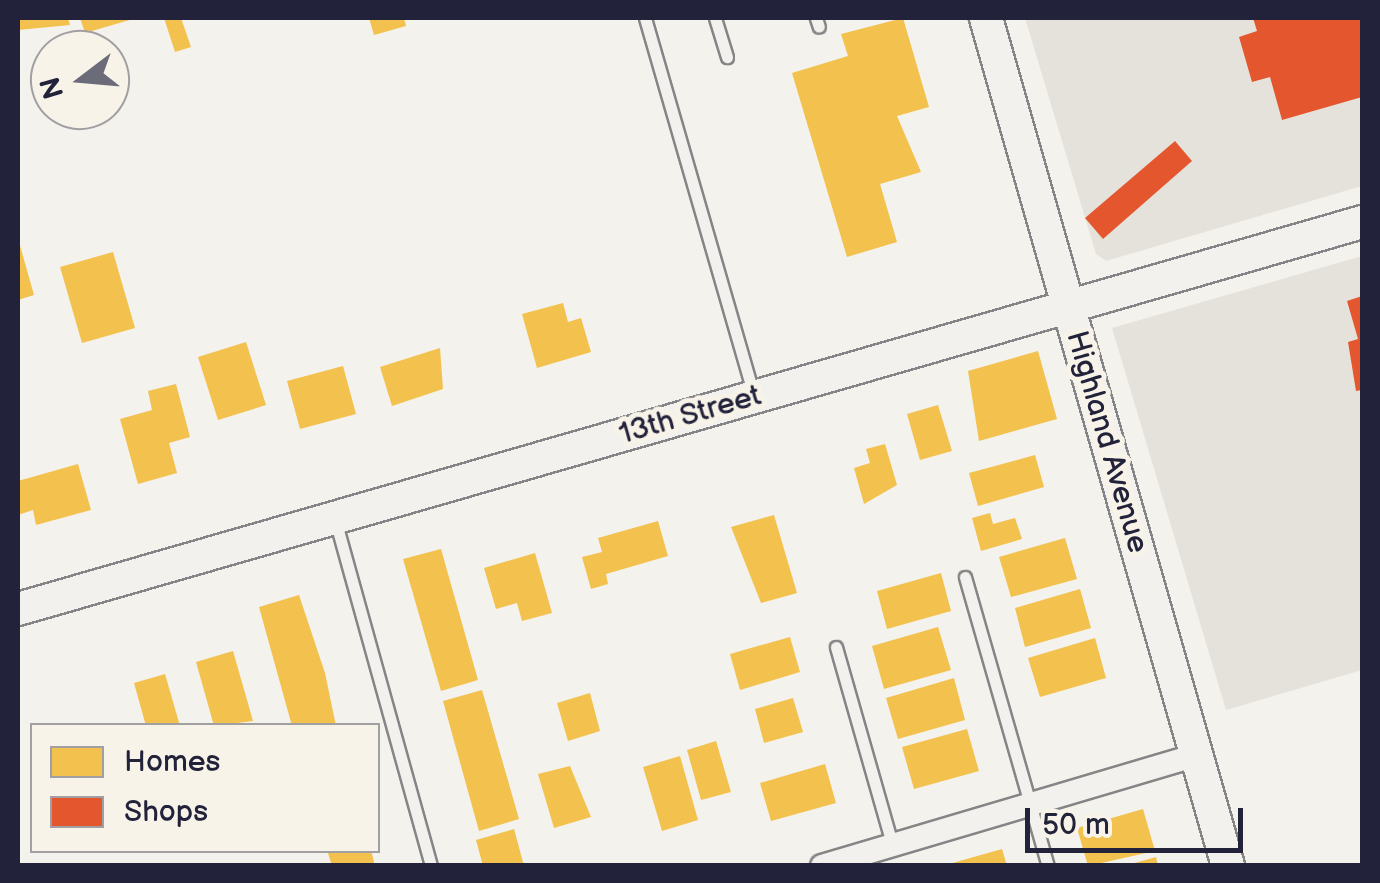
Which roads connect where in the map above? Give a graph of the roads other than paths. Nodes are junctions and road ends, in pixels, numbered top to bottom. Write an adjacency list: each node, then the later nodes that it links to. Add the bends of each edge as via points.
1 (645, 18): 7 (lane)
2 (716, 18): 4 (lane)
3 (986, 18): 6 (main road, Highland Avenue)
4 (727, 57)
5 (1362, 222): 6 (main road, 13th Street)
6 (1068, 307): 7 (main road, 13th Street); 12 (main road, Highland Avenue)
7 (754, 397): 8 (main road, 13th Street)
8 (334, 518): 10 (main road, 13th Street); 15 (lane)
9 (965, 577): 13 (lane)
10 (18, 609)
11 (836, 646): 14 (lane)
12 (1196, 754): 13 (street); 18 (main road, Highland Avenue)
13 (1031, 804): 14 (street); 17 (lane)
14 (892, 844): 16 (street)
15 (431, 866)
16 (822, 866)
17 (1048, 866)
18 (1228, 866)

